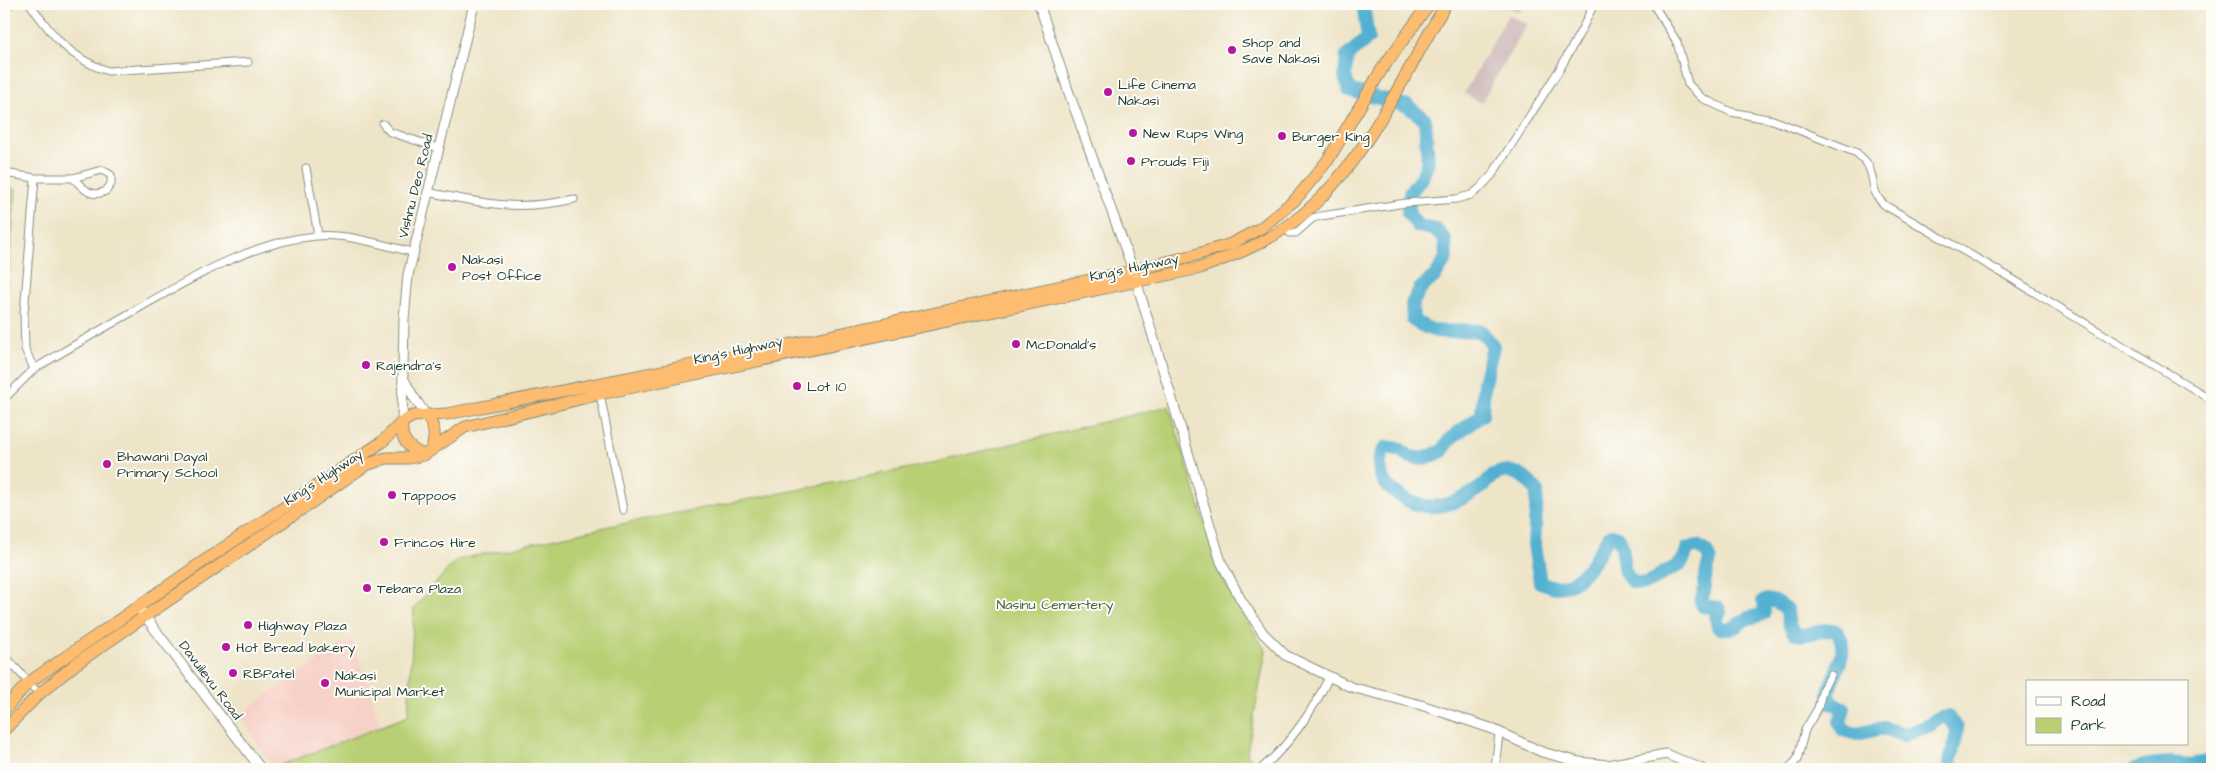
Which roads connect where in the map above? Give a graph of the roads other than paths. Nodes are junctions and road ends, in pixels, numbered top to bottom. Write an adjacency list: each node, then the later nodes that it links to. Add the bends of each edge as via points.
1 (10, 4): 9 (street)
2 (30, 4): 10 (street, via 51,33 72,52 88,65 108,71)
3 (474, 4): 12 (street, Vishnu Deo Road)
4 (1038, 4): 22 (street)
5 (1429, 4): 22 (highway, King's Highway, via 1382,69 1328,160 1296,199 1261,228 1231,244)
6 (1446, 4): 19 (highway, King's Highway, via 1379,121 1343,173 1306,212)
7 (1594, 4): 19 (street, via 1561,67 1492,174 1471,195 1313,218 1296,233)
8 (1653, 4): 27 (street, via 1677,42 1688,84 1702,98 1731,112 1773,120 1857,153 1866,162 1874,194 1886,206)
9 (4, 8)
10 (248, 62)
11 (383, 124): 12 (street, via 390,132)
12 (438, 148): 17 (street, Vishnu Deo Road)
13 (306, 168): 20 (street)
14 (4, 173): 15 (street)
15 (35, 178): 16 (street); 23 (street, via 24,313 25,349)
16 (73, 178): 16 (street, via 102,170 111,175 112,180 106,191 97,194 85,191)
17 (427, 192): 18 (street, via 504,206 531,206); 21 (street, Vishnu Deo Road)
18 (574, 199)
19 (1285, 228): 22 (highway, King's Highway, via 1234,255 1200,268)
20 (318, 236): 21 (street, via 363,241); 23 (street, via 278,242 239,256 188,280)
21 (412, 252): 24 (street, Vishnu Deo Road, via 404,320)
22 (1135, 276): 25 (highway, King's Highway); 28 (highway, King's Highway, via 447,414); 35 (street, via 1221,562 1241,600 1264,633 1285,655)
23 (34, 369): 26 (street)
24 (404, 379): 28 (street, Vishnu Deo Road); 29 (street, Vishnu Deo Road)
25 (600, 394): 30 (highway, King's Highway, via 465,426); 31 (street)
26 (4, 399)
27 (2212, 400)
28 (426, 415): 29 (highway, King's Highway, via 418,414); 30 (highway, via 435,436)
29 (402, 422): 30 (highway, via 402,436 407,445); 32 (highway, King's Highway, via 382,442)
30 (427, 452): 32 (highway, King's Highway, via 386,458 357,470)
31 (624, 510)
32 (141, 611): 36 (highway, King's Highway); 37 (highway, King's Highway); 41 (street, Davuilevu Road)
33 (4, 655): 36 (street)
34 (1831, 675): 45 (street, via 1805,730 1797,760)
35 (1329, 677): 40 (street, via 1351,687 1421,704); 42 (street, via 1321,695 1278,755)
36 (28, 683): 37 (street); 38 (highway, King's Highway)
37 (39, 694): 39 (highway, King's Highway)
38 (4, 710)
39 (4, 730)
40 (1499, 733): 43 (street); 44 (street, via 1542,752 1579,762 1608,765 1666,754)
41 (261, 769)
42 (1261, 769)
43 (1494, 769)
44 (1702, 769)
45 (1788, 769)

